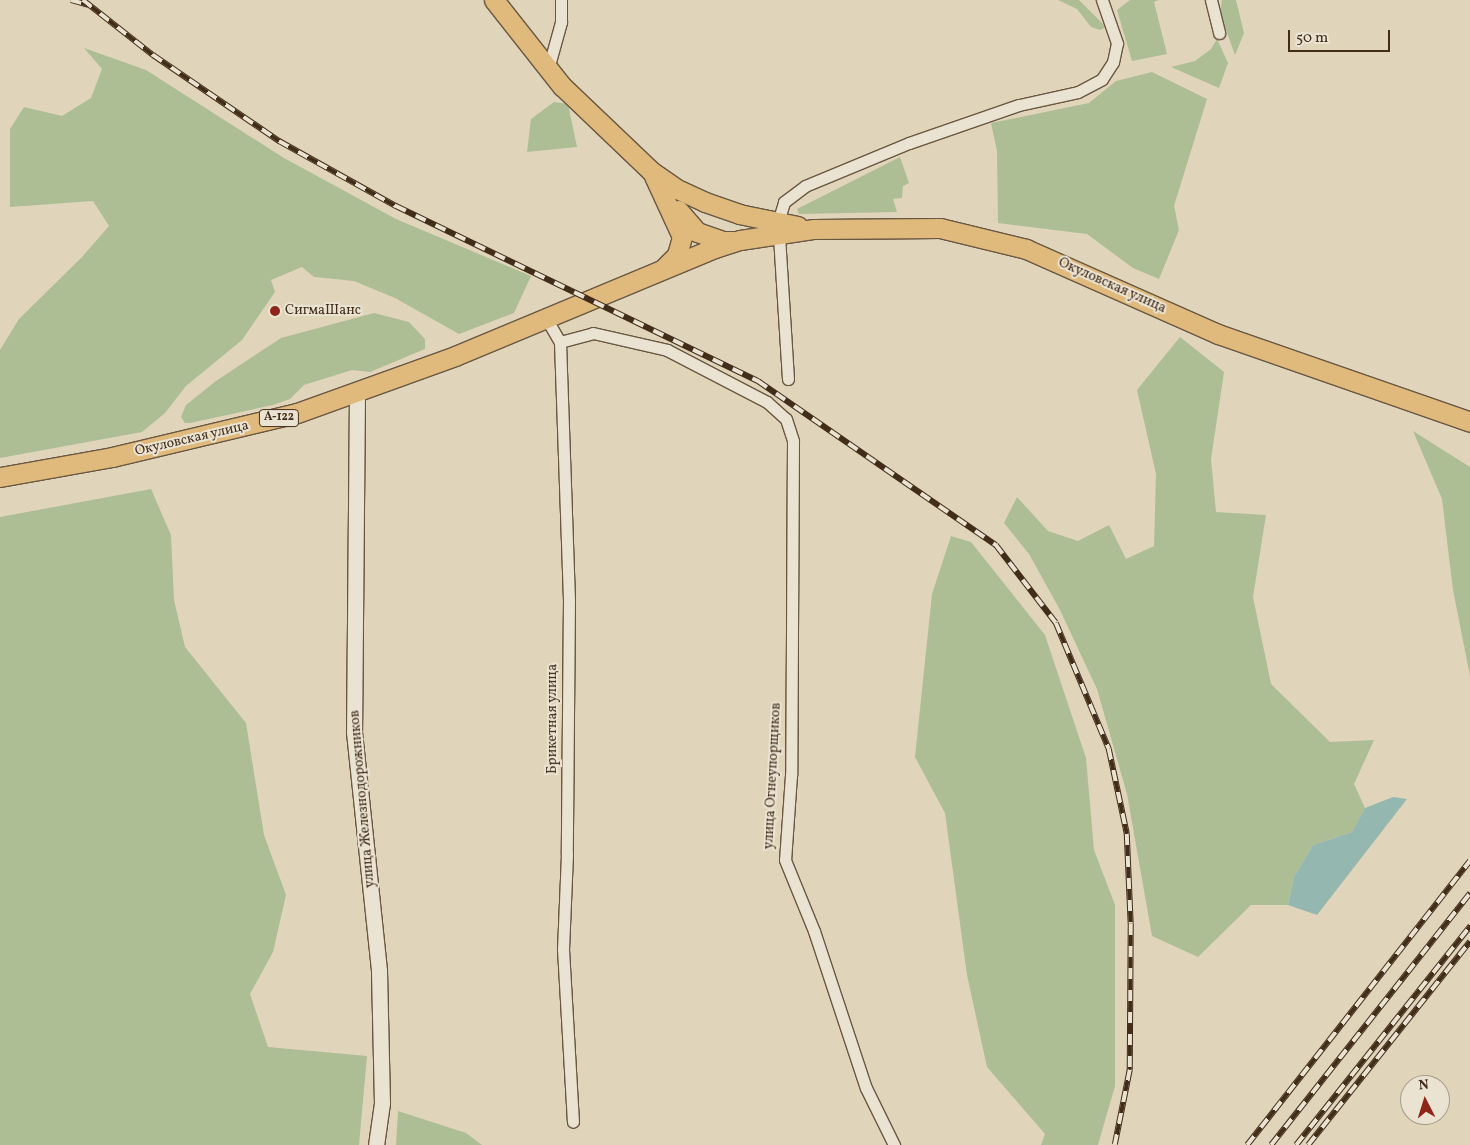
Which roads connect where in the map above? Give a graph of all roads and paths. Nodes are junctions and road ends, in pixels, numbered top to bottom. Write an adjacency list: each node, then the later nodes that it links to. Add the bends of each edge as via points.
1 (494, 0): 6 (main road)
2 (561, 0): 6 (street, via 561,22)
3 (1211, 0): 5 (street)
4 (1106, 1): 10 (street, via 1117,43 1113,62 1102,79 1078,92 959,125 805,186 784,202)
5 (1219, 33)
6 (548, 69): 7 (main road)
7 (651, 171): 8 (main road); 9 (main road)
8 (664, 192): 11 (main road, via 688,222); 14 (main road, via 680,226 682,245)
9 (688, 194): 10 (main road); 11 (main road, via 701,214)
10 (778, 227): 12 (main road, Окуловская улица); 17 (street); 19 (main road, Окуловская улица, via 940,228 1026,249 1218,334)
11 (705, 236): 12 (main road, via 724,241); 13 (main road, via 699,250)
12 (740, 240): 13 (main road)
13 (689, 259): 14 (main road)
14 (662, 271): 15 (main road, А-122)
15 (546, 318): 16 (street, Брикетная улица); 18 (main road, Окуловская улица / А-122)
16 (560, 342): 21 (street, Брикетная улица, via 569,600 568,854 563,949); 23 (street, улица Огнеупорщиков, via 593,333 667,350 767,402 786,419 793,441 791,775 785,860 814,932 866,1088)
17 (788, 379)
18 (357, 393): 20 (main road, Окуловская улица / А-122, via 237,430); 22 (street, улица Железнодорожников, via 354,732 379,971 382,1103)
19 (1470, 422)
20 (0, 477)
21 (573, 1122)
22 (376, 1145)
23 (894, 1145)

